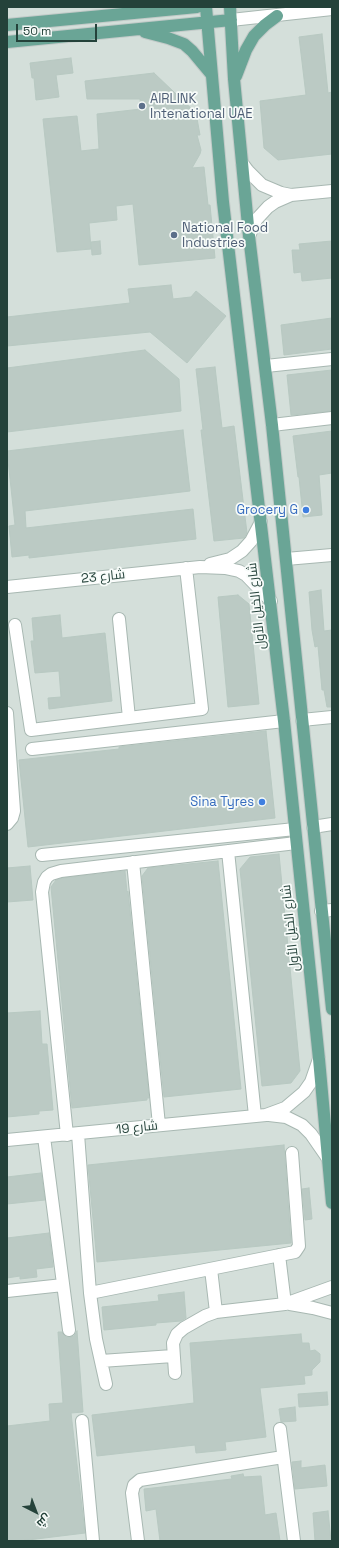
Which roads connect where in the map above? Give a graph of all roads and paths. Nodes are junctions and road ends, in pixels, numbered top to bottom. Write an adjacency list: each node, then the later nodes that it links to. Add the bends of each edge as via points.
1 (139, 7): 6 (main road)
2 (197, 7): 6 (main road)
3 (206, 7): 9 (main road, شارع الخيل الأول)
4 (230, 7): 8 (main road)
5 (332, 9): 7 (street)
6 (121, 15): 10 (main road)
7 (278, 16): 8 (street); 14 (main road, via 254,36)
8 (231, 20): 9 (main road); 14 (main road)
9 (208, 23): 11 (main road); 13 (main road, شارع الخيل الأول)
10 (7, 25)
11 (138, 30): 12 (main road); 13 (main road, via 184,44)
12 (7, 42)
13 (212, 75): 23 (main road, شارع الخيل الأول, via 223,202)
14 (234, 79): 15 (main road)
15 (242, 163): 17 (street, via 262,185); 18 (main road)
16 (332, 191): 17 (street)
17 (291, 195): 18 (street, via 268,207 256,220)
18 (250, 236): 20 (main road)
19 (332, 359): 20 (street)
20 (266, 366): 22 (main road)
21 (332, 418): 22 (street)
22 (272, 424): 25 (main road)
23 (261, 522): 26 (street, شارع 23, via 251,541 236,555); 29 (main road, شارع الخيل الأول)
24 (332, 555): 25 (street)
25 (286, 559): 35 (main road)
26 (200, 567): 27 (street, شارع 23); 29 (street, شارع 23, via 226,568 239,572 251,579)
27 (186, 568): 28 (street, شارع 23); 34 (street, via 202,709)
28 (7, 587)
29 (270, 601): 36 (main road, شارع الخيل الأول)
30 (119, 619): 34 (street)
31 (15, 625): 34 (street, via 31,730)
32 (7, 713): 38 (street, via 14,811)
33 (332, 717): 35 (street)
34 (129, 718)
35 (302, 720): 40 (main road)
36 (284, 721): 37 (street); 41 (main road, شارع الخيل الأول)
37 (32, 749)
38 (7, 824)
39 (332, 824): 40 (street)
40 (313, 827): 46 (main road)
41 (295, 829): 42 (main road, شارع الخيل الأول); 44 (street)
42 (296, 842): 43 (street); 49 (main road, شارع الخيل الأول)
43 (228, 851): 45 (street); 50 (street)
44 (42, 855)
45 (134, 862): 51 (street); 52 (street, via 56,872 47,877 42,887)
46 (327, 910): 47 (main road)
47 (330, 968): 48 (main road)
48 (332, 1009)
49 (319, 1059): 50 (street, شارع 19, via 311,1082 304,1092 285,1108); 56 (main road, شارع الخيل الأول)
50 (261, 1115): 51 (street, شارع 19); 56 (street, شارع 19, via 286,1117 302,1126 311,1134)
51 (159, 1125): 52 (street, شارع 19)
52 (72, 1135): 53 (street, شارع 19); 63 (street)
53 (44, 1137): 54 (street, شارع 19); 60 (street)
54 (7, 1140)
55 (292, 1153): 58 (street, via 298,1246 295,1252)
56 (328, 1160): 57 (main road, شارع الخيل الأول)
57 (332, 1203)
58 (279, 1256): 59 (street); 64 (street)
59 (211, 1269): 63 (street); 65 (street)
60 (63, 1285): 62 (street); 67 (street)
61 (332, 1287): 64 (street)
62 (7, 1291)
63 (90, 1293): 69 (street)
64 (285, 1304): 65 (street); 66 (street)
65 (216, 1312): 68 (street, via 177,1334 173,1343)
66 (332, 1313)
67 (69, 1330)
68 (173, 1356): 69 (street); 70 (street)
69 (101, 1361): 71 (street)
70 (175, 1373)
71 (106, 1384)
72 (82, 1421): 75 (street)
73 (280, 1429): 74 (street)
74 (283, 1457): 76 (street, via 140,1480 134,1485 132,1492); 77 (street)
75 (93, 1541)
76 (138, 1541)
77 (294, 1541)

